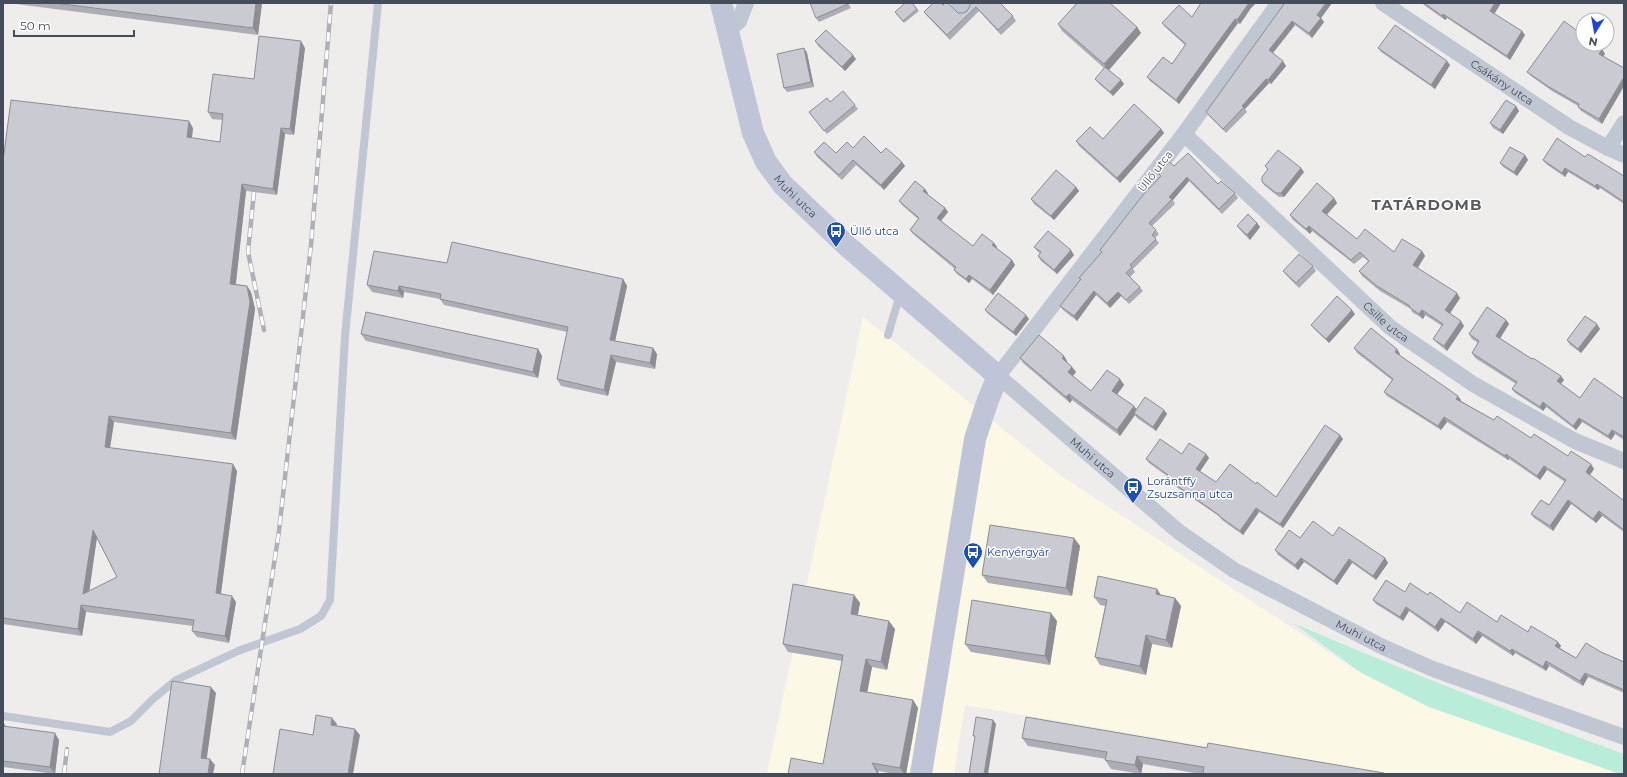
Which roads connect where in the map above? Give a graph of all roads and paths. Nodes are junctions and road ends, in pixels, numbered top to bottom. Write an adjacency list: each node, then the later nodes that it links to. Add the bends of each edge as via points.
1 (378, 3): 15 (lane, via 345,336 330,600 322,616 300,629 238,651 176,680 131,722 110,732)
2 (721, 3): 6 (main road, Muhi utca)
3 (746, 3): 6 (street, via 739,21)
4 (1279, 3): 8 (street, Üllő utca)
5 (1383, 3): 9 (street, Csákány utca, via 1569,127)
6 (728, 31): 11 (main road, Muhi utca, via 754,133 766,162 783,185)
7 (1624, 123): 9 (street)
8 (1184, 134): 13 (street, Üllő utca); 14 (street, Csille utca, via 1392,328 1473,384 1575,441)
9 (1608, 148): 10 (street, Csákány utca)
10 (1624, 155)
11 (900, 292): 12 (lane); 13 (main road, Muhi utca)
12 (888, 335)
13 (998, 376): 16 (street, Muhi utca, via 1179,532 1234,570 1383,647 1433,669); 17 (main road, via 975,439)
14 (1624, 461)
15 (3, 716)
16 (1624, 737)
17 (921, 774)

